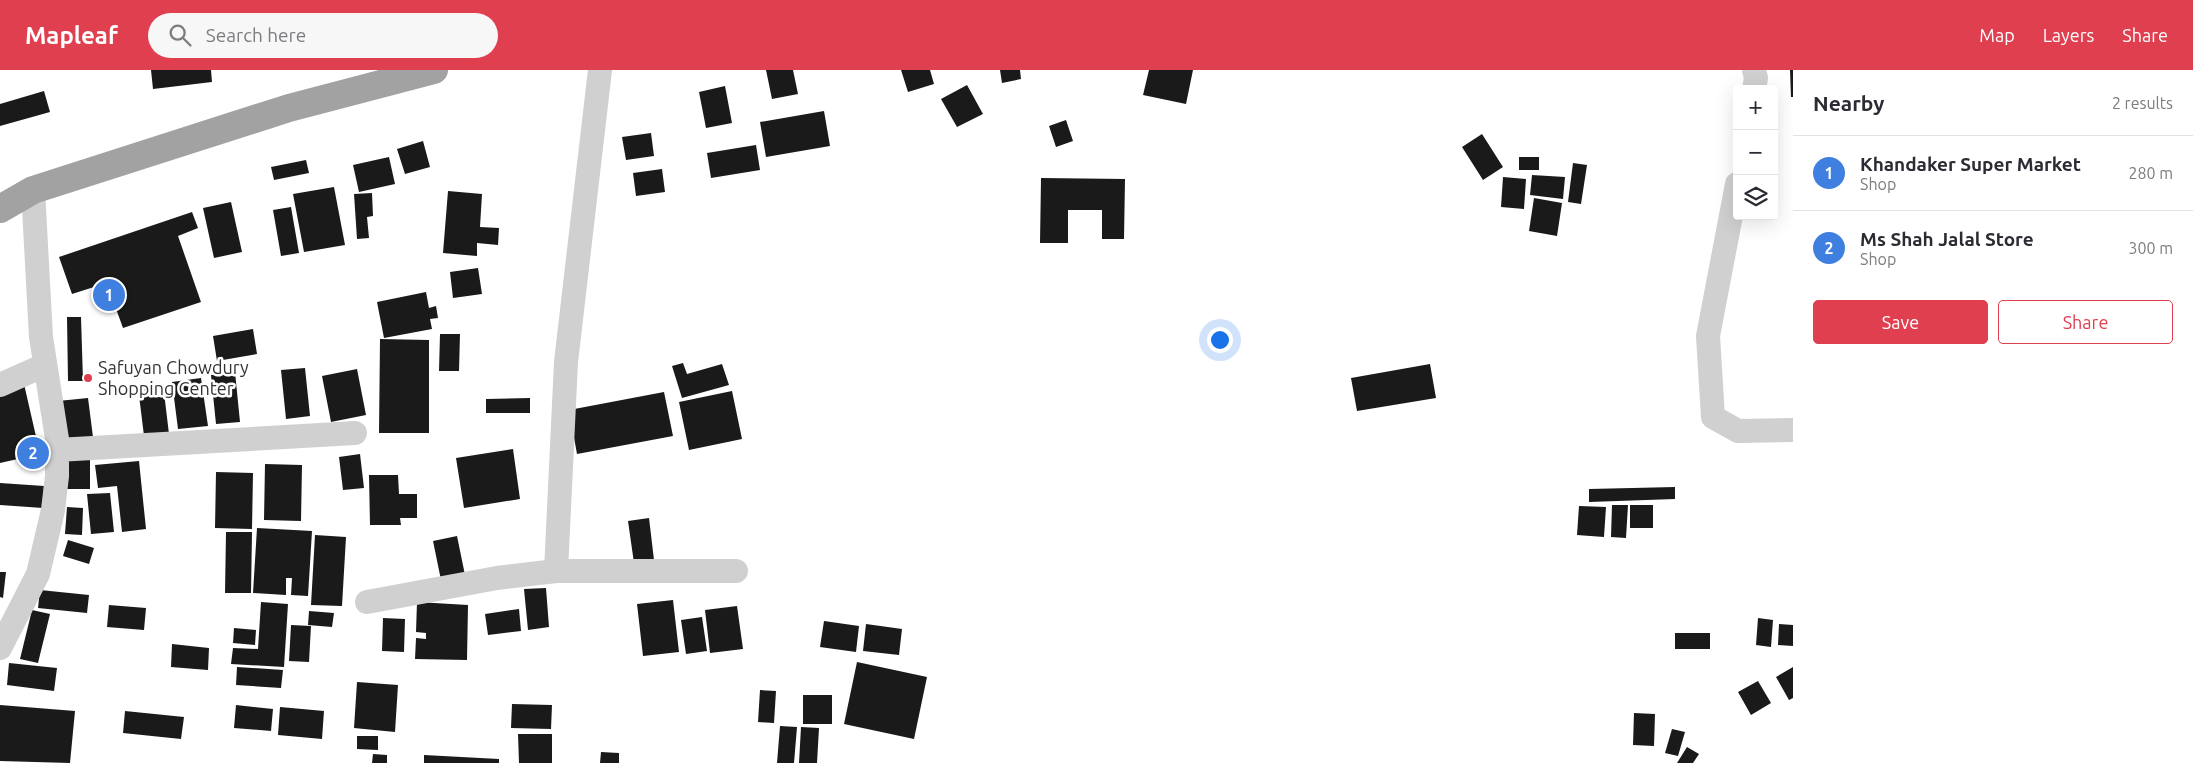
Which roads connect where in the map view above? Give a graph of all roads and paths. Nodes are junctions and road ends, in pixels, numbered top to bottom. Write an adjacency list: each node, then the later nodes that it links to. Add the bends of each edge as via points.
1 (434, 70): 5 (highway, via 289,108)
2 (600, 70): 13 (street, via 566,362)
3 (1754, 70): 4 (street)
4 (1754, 85)
5 (33, 190): 7 (highway); 8 (street)
6 (1733, 205): 10 (street, via 1708,336 1713,417 1738,431)
7 (0, 209)
8 (45, 365): 9 (street); 12 (street)
9 (0, 386)
10 (1793, 430)
11 (354, 433): 12 (street)
12 (57, 450): 16 (street, via 58,476 53,510 38,574)
13 (556, 571): 14 (street); 15 (street, via 497,578)
14 (736, 571)
15 (367, 602)
16 (0, 648)

